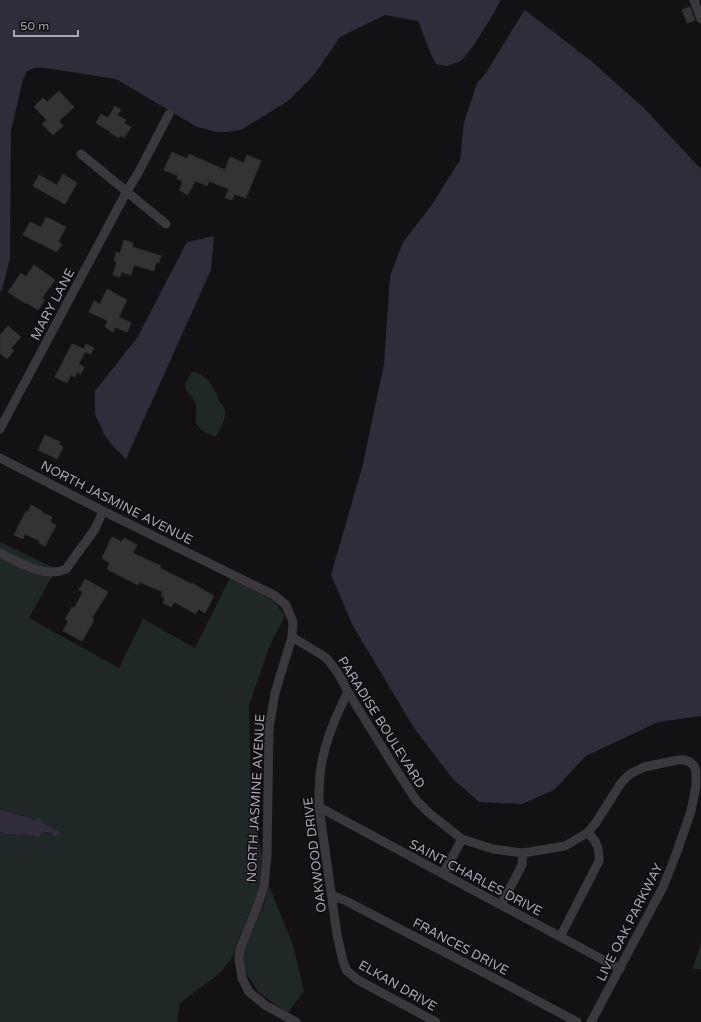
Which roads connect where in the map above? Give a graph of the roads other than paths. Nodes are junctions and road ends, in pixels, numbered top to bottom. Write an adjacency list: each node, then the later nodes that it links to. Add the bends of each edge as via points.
1 (694, 0): 2 (street)
2 (701, 19)
3 (169, 114): 5 (street, MARY LANE)
4 (81, 154): 5 (street)
5 (127, 191): 6 (street); 7 (street, MARY LANE)
6 (166, 224)
7 (0, 429)
8 (0, 458): 9 (street, NORTH JASMINE AVENUE)
9 (103, 511): 10 (street, via 95,529 66,569 59,572 44,572); 11 (street, NORTH JASMINE AVENUE, via 274,595 286,605 293,622)
10 (0, 553)
11 (292, 637): 12 (street, PARADISE BOULEVARD, via 328,660); 24 (street, NORTH JASMINE AVENUE, via 275,693 269,729 267,855 264,886 240,949 239,966 249,992 265,1005)
12 (348, 692): 14 (street, OAKWOOD DRIVE, via 336,716 323,758); 16 (street, PARADISE BOULEVARD, via 416,800)
13 (690, 762): 15 (street, PARADISE BOULEVARD, via 678,760 644,767 630,774); 22 (street, LIVE OAK PARKWAY, via 696,771 691,811 663,887)
14 (319, 807): 18 (street, SAINT CHARLES DRIVE); 19 (street, OAKWOOD DRIVE)
15 (587, 833): 17 (street, PARADISE BOULEVARD, via 565,846); 21 (street, via 596,843 599,861)
16 (462, 839): 17 (street, PARADISE BOULEVARD, via 493,849); 18 (street)
17 (523, 853): 20 (street, via 522,865)
18 (443, 874): 20 (street, SAINT CHARLES DRIVE)
19 (332, 895): 23 (street, OAKWOOD DRIVE, via 337,935); 26 (street, FRANCES DRIVE)
20 (501, 905): 21 (street, SAINT CHARLES DRIVE)
21 (560, 937): 22 (street, SAINT CHARLES DRIVE)
22 (620, 969): 27 (street, LIVE OAK PARKWAY)
23 (347, 971): 25 (street, ELKAN DRIVE, via 358,980)
24 (296, 1022)
25 (436, 1022)
26 (577, 1022)
27 (591, 1022)

